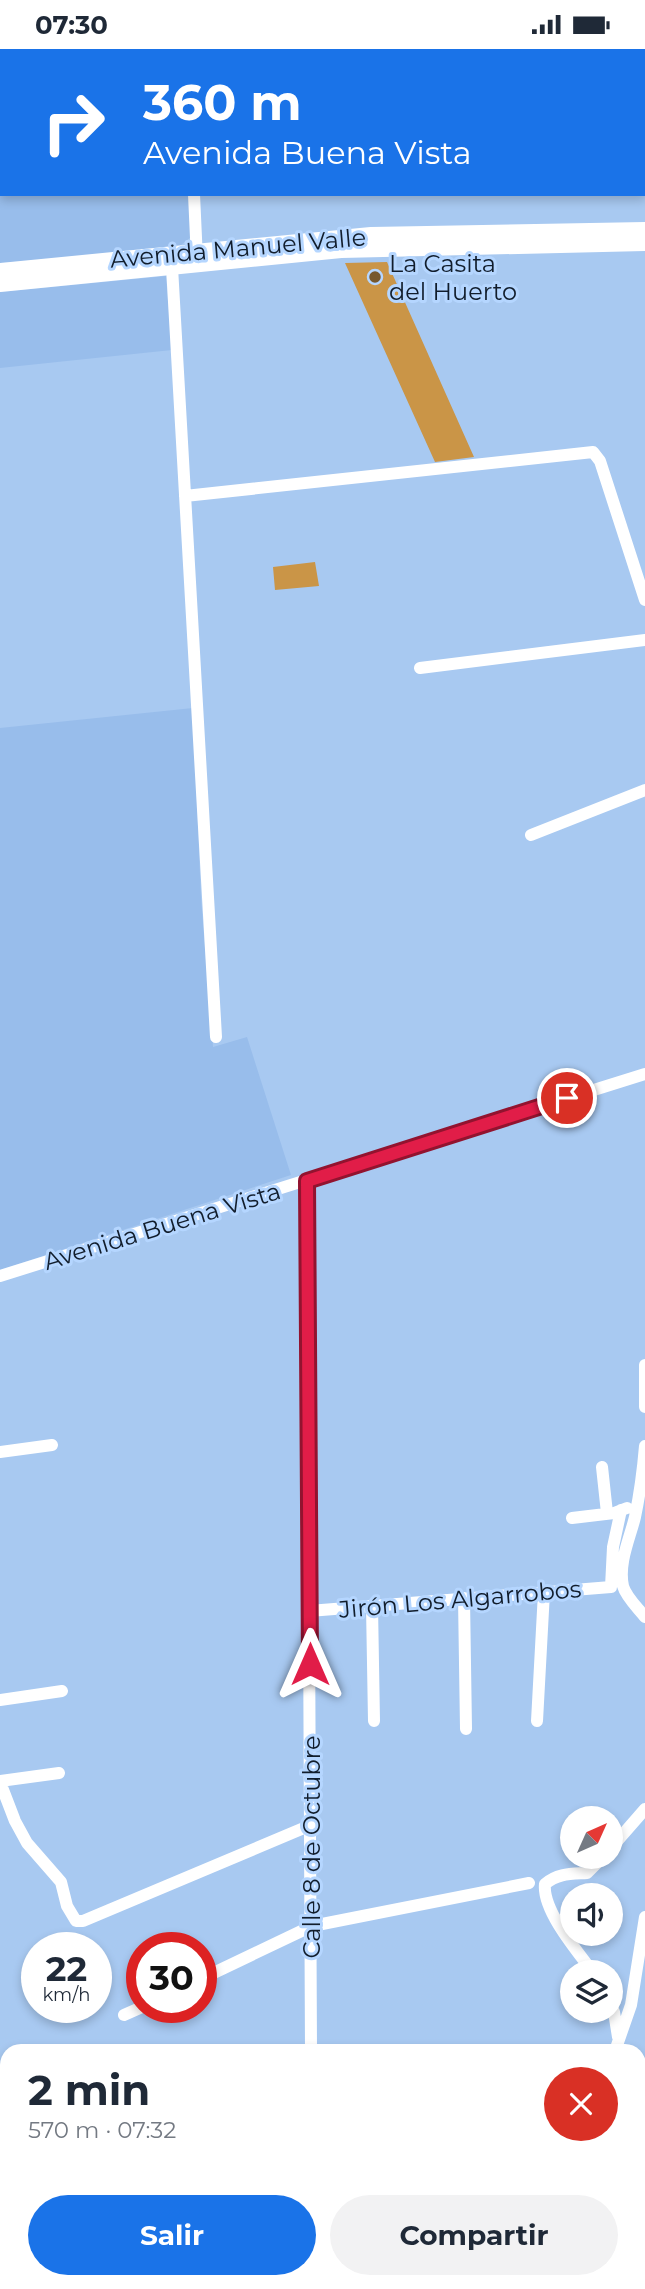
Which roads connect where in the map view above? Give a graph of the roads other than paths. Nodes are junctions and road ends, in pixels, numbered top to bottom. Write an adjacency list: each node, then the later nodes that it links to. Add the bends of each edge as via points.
1 (194, 196): 4 (street)
2 (645, 230): 4 (main road, Avenida Manuel Valle, via 371,235)
3 (645, 243): 4 (main road, Avenida Manuel Valle)
4 (197, 258): 5 (main road, Avenida Manuel Valle); 6 (main road, Avenida Manuel Valle)
5 (172, 267): 7 (main road, Avenida Manuel Valle); 8 (street)
6 (0, 271)
7 (0, 284)
8 (185, 496): 9 (street, via 589,451 600,461); 14 (street)
9 (645, 600)
10 (645, 640): 11 (street)
11 (420, 668)
12 (645, 790): 13 (street)
13 (531, 835)
14 (216, 1037)
15 (645, 1074): 16 (street, Avenida Buena Vista)
16 (307, 1181): 17 (street, Avenida Buena Vista); 31 (street, Calle 8 de Octubre)
17 (0, 1276)
18 (645, 1365): 19 (street)
19 (645, 1407)
20 (51, 1445): 22 (street)
21 (645, 1446): 24 (street)
22 (0, 1452)
23 (602, 1467): 26 (street)
24 (637, 1504): 25 (street); 32 (street, via 622,1579 623,1589)
25 (621, 1510): 26 (street); 28 (street, Jirón Los Algarrobos, via 611,1587)
26 (607, 1513): 27 (street)
27 (572, 1518)
28 (544, 1592): 29 (street, Jirón Los Algarrobos); 36 (street)
29 (464, 1598): 30 (street, Jirón Los Algarrobos); 37 (street)
30 (372, 1606): 31 (street, Jirón Los Algarrobos); 35 (street)
31 (309, 1611): 41 (street, Calle 8 de Octubre)
32 (644, 1614)
33 (62, 1691): 34 (street)
34 (0, 1700)
35 (374, 1721)
36 (537, 1721)
37 (466, 1729)
38 (59, 1773): 39 (street)
39 (0, 1781): 41 (street, via 15,1821 27,1843 61,1882 76,1921)
40 (645, 1809): 42 (street)
41 (311, 1825): 46 (street, Calle 8 de Octubre)
42 (623, 1834)
43 (591, 1869): 47 (street, via 552,1878 545,1884 544,1894 563,1934)
44 (529, 1883): 46 (street)
45 (645, 1917): 51 (street, via 631,2005)
46 (312, 1926): 48 (street); 50 (street, Calle 8 de Octubre)
47 (584, 1960)
48 (217, 1971)
49 (616, 2023): 52 (street)
50 (311, 2044)
51 (617, 2044)
52 (617, 2044)

